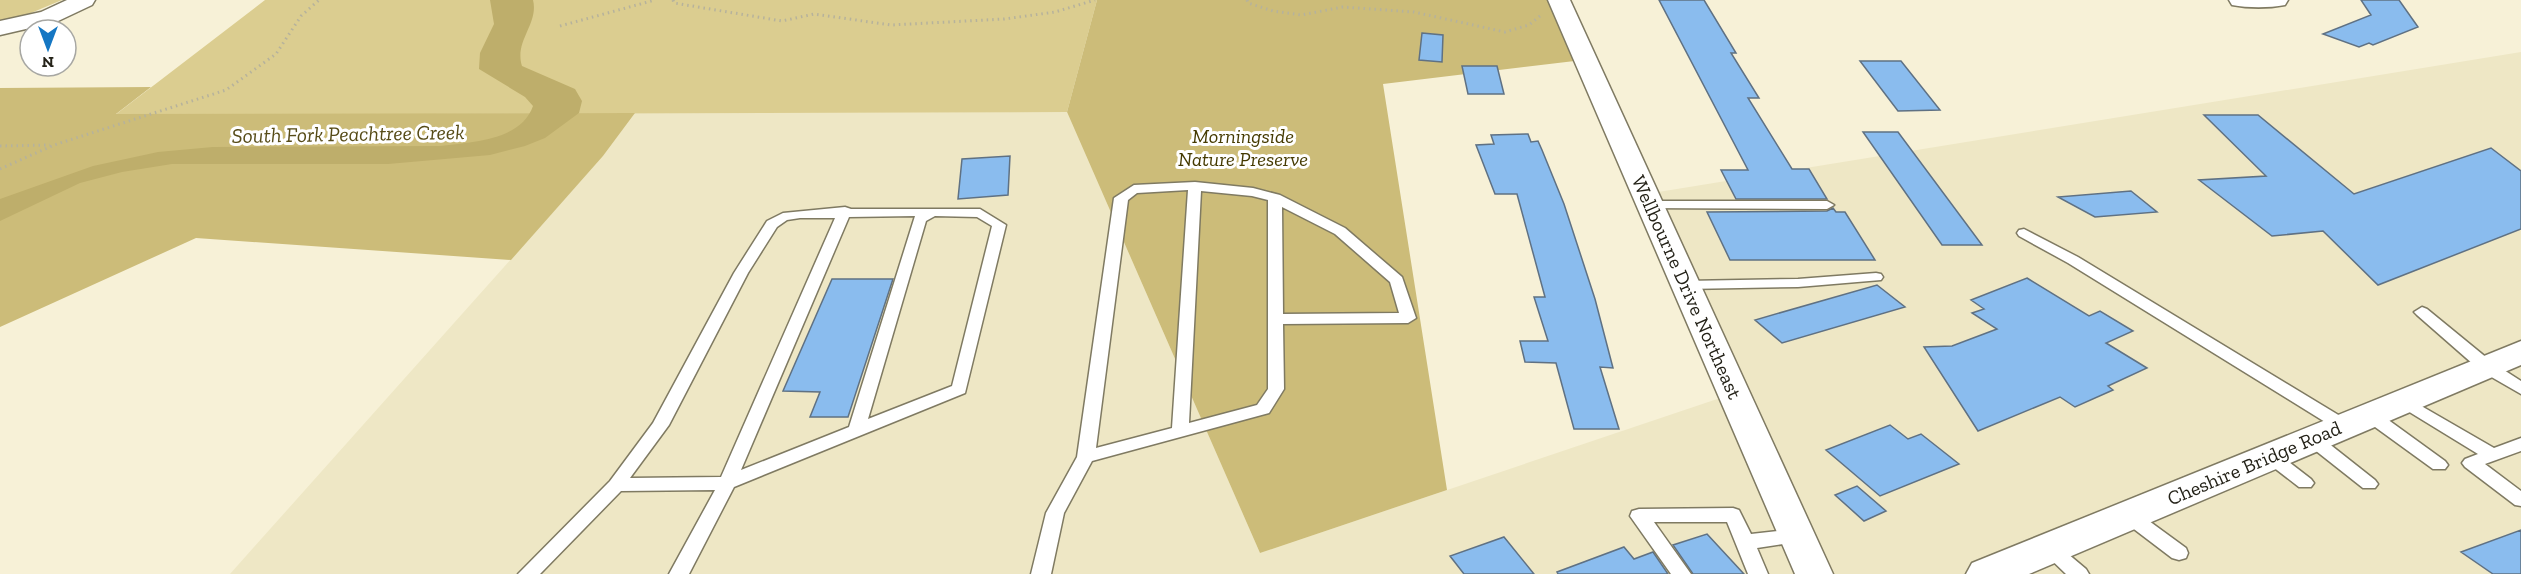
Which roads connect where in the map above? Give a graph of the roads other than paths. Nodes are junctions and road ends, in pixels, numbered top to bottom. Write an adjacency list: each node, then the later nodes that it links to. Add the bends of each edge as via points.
1 (84, 0): 5 (street, via 48,17)
2 (2240, 0): 3 (street)
3 (2277, 0)
4 (1552, 5): 8 (street, Wellbourne Drive Northeast)
5 (0, 28)
6 (1195, 186): 7 (lane); 23 (lane); 27 (lane, via 1134,189 1121,198)
7 (1275, 198): 16 (lane); 16 (lane, via 1340,231 1397,280 1408,318)
8 (1650, 205): 9 (lane); 14 (street, Wellbourne Drive Northeast)
9 (1827, 205)
10 (845, 211): 11 (lane); 29 (lane); 32 (lane, via 783,217 772,224 741,273 660,425)
11 (932, 212): 22 (lane, via 920,219); 22 (lane, via 980,213 999,225 959,389)
12 (2024, 233): 21 (lane)
13 (1876, 277): 14 (lane)
14 (1686, 285): 35 (street, Wellbourne Drive Northeast)
15 (2422, 312): 18 (lane)
16 (1275, 319): 23 (lane, via 1276,389 1263,409)
17 (2521, 352): 18 (main road, Cheshire Bridge Road)
18 (2487, 367): 19 (lane); 20 (main road, Cheshire Bridge Road)
19 (2521, 389)
20 (2404, 401): 21 (main road, Cheshire Bridge Road); 25 (lane)
21 (2342, 427): 26 (main road, Cheshire Bridge Road); 28 (lane); 31 (lane)
22 (856, 431): 29 (lane)
23 (1180, 432): 27 (lane)
24 (2521, 444): 25 (lane)
25 (2493, 455): 33 (lane, via 2471,463)
26 (2270, 456): 30 (lane); 34 (main road, Cheshire Bridge Road)
27 (1086, 457): 41 (lane, via 1055,513)
28 (2439, 465)
29 (727, 483): 32 (lane); 40 (lane)
30 (2305, 483)
31 (2369, 484)
32 (616, 485): 39 (lane)
33 (2521, 500)
34 (2128, 515): 37 (main road, Cheshire Bridge Road); 38 (lane)
35 (1797, 536): 36 (lane); 44 (street, Wellbourne Drive Northeast)
36 (1745, 542): 42 (lane, via 1733,515 1639,516); 43 (lane)
37 (2048, 548): 45 (main road, Cheshire Bridge Road); 46 (lane)
38 (2180, 553)
39 (528, 574)
40 (679, 574)
41 (1041, 574)
42 (1681, 574)
43 (1758, 574)
44 (1814, 574)
45 (1986, 574)
46 (2079, 574)

